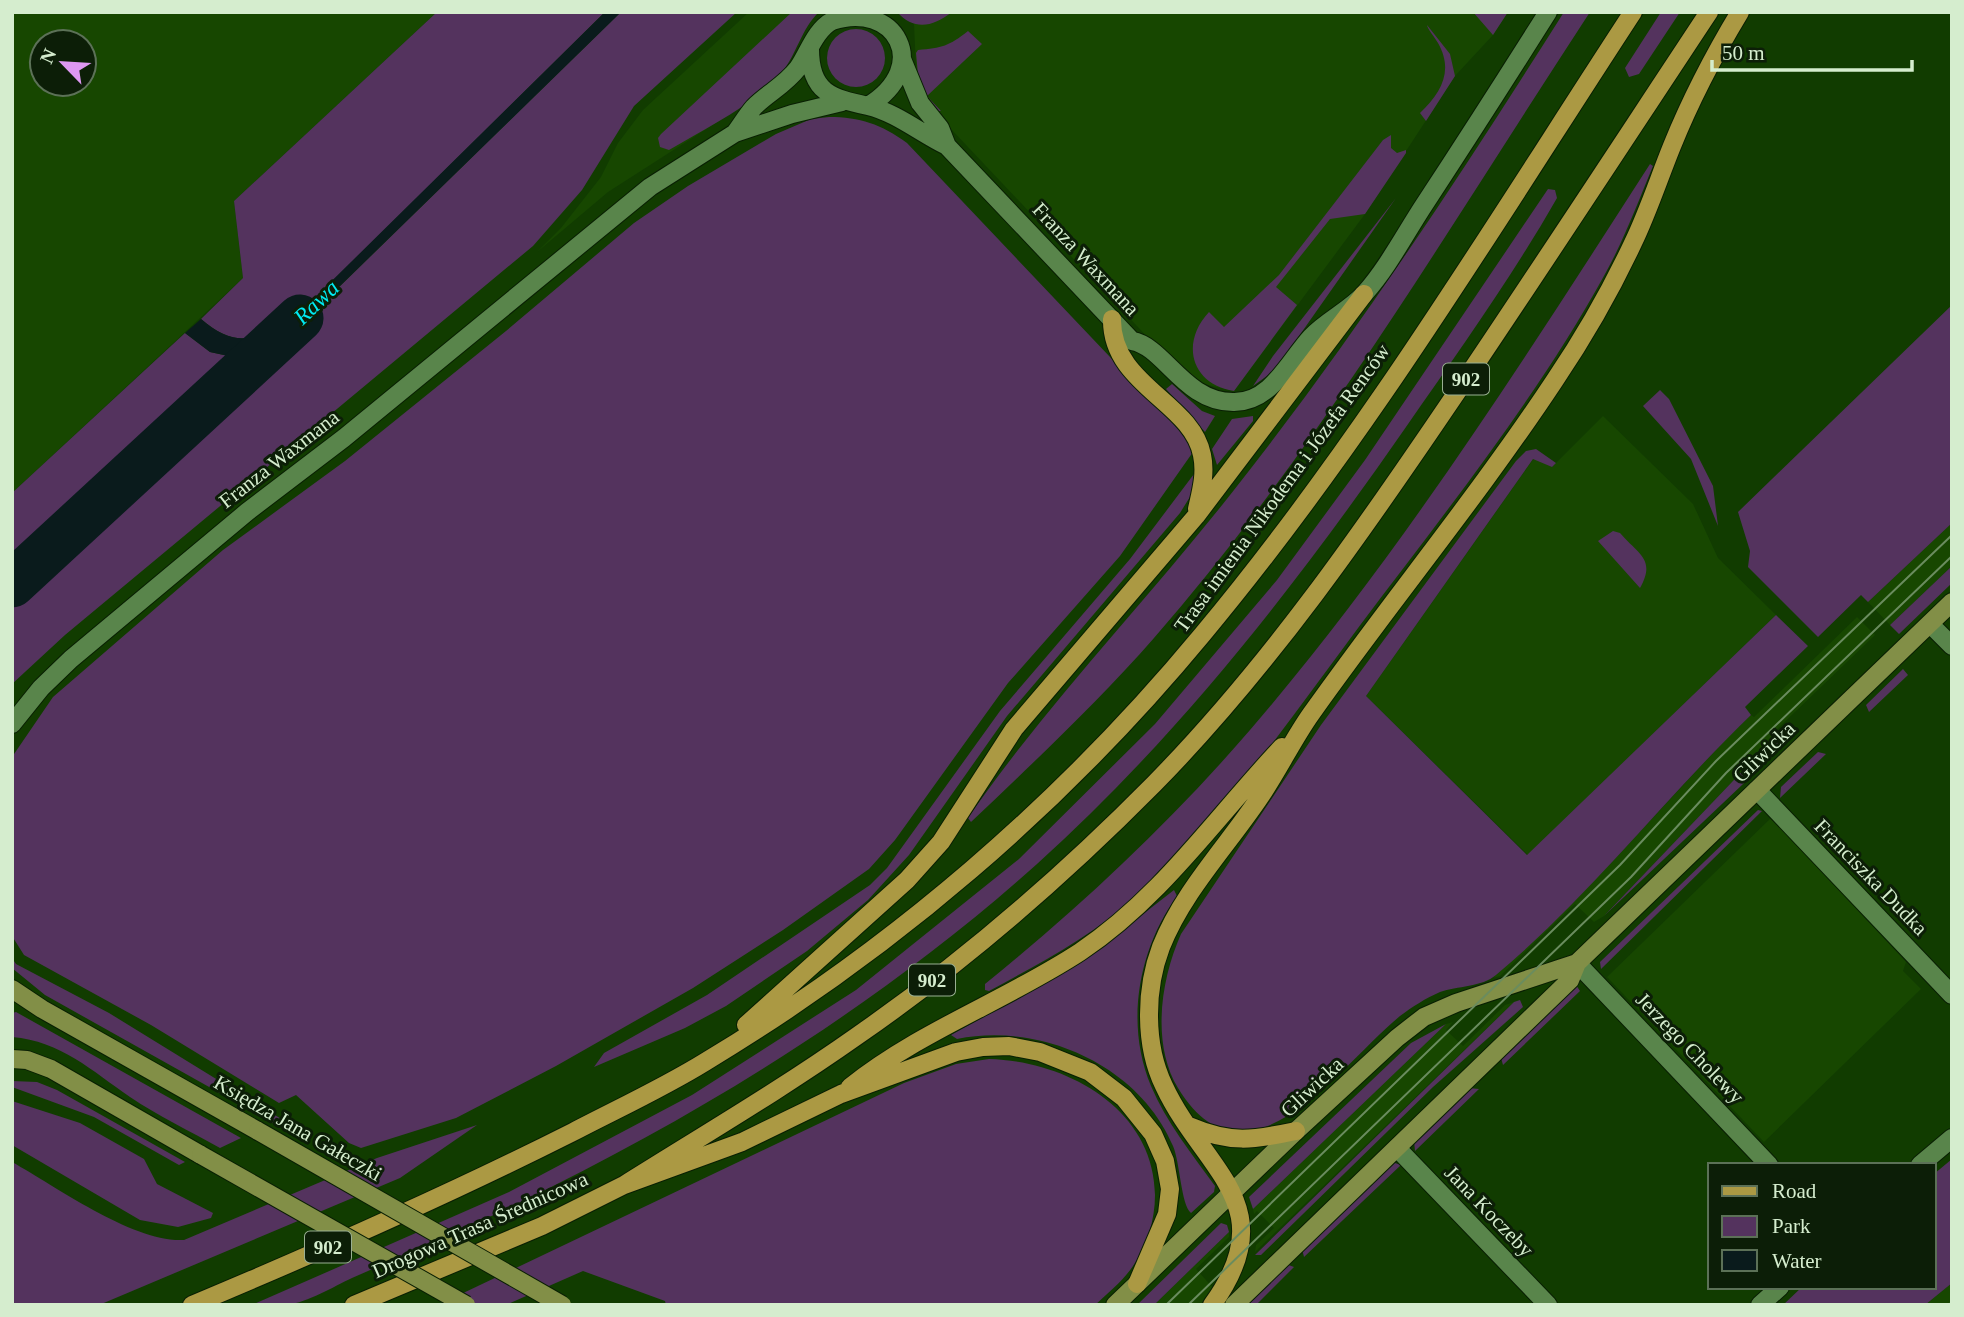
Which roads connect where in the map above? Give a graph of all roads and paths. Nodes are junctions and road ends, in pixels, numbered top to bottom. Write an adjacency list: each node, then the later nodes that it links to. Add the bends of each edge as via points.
1 (1548, 12): 11 (street, Franza Waxmana)
2 (1633, 12): 24 (main road, Trasa imienia Nikodema i Józefa Renców / 902, via 1381,395 1287,526 1173,669 1049,799 952,887 861,957)
3 (1709, 12): 32 (main road, 902, via 1400,477 1204,731 1065,869 911,996 814,1066)
4 (1740, 12): 17 (main road, via 1697,89 1633,243 1581,340)
5 (810, 49): 6 (street, via 828,23 850,14 867,14 891,28 901,42); 7 (street, via 818,84); 9 (street, via 781,87 754,107)
6 (902, 58): 8 (street, via 896,82); 10 (street, via 920,103 940,128)
7 (842, 102): 8 (street); 9 (street)
8 (868, 106): 10 (street, via 900,118)
9 (735, 133): 18 (street, Franza Waxmana, via 650,187 583,239 71,659)
10 (947, 146): 12 (street, Franza Waxmana)
11 (1364, 294): 12 (street, Franza Waxmana, via 1312,335 1273,384 1250,401 1224,402 1199,391 1144,343 1132,341); 13 (main road)
12 (1112, 319): 13 (main road, via 1118,355 1192,432 1202,452 1203,485)
13 (1196, 516): 24 (main road, via 1014,729 941,842 906,880)
14 (1952, 602): 15 (street, Gliwicka)
15 (1930, 624): 16 (street); 19 (street, Gliwicka)
16 (1952, 646)
17 (1308, 720): 25 (main road, via 1168,879 1125,919 1027,983 895,1054); 26 (main road, via 1264,792 1182,907 1154,968 1149,1014 1156,1062 1172,1102)
18 (12, 724)
19 (1758, 790): 20 (street, Gliwicka); 22 (street, Franciszka Dudka)
20 (1577, 963): 27 (street, Gliwicka, via 1424,1017); 29 (street, Gliwicka, via 1570,980); 30 (street, Jerzego Cholewy)
21 (12, 989): 40 (street, Księdza Jana Gałeczki, bridge)
22 (1952, 995)
23 (12, 1059): 39 (street, bridge, via 51,1069)
24 (704, 1063): 33 (main road, Trasa imienia Nikodema i Józefa Renców / 902)
25 (841, 1094): 32 (main road, via 742,1142); 35 (main road, via 956,1052 983,1047 1040,1052 1090,1073 1137,1112 1165,1161 1170,1189 1167,1214)
26 (1189, 1125): 27 (main road, via 1234,1140); 34 (main road)
27 (1296, 1131): 34 (street, Gliwicka)
28 (1952, 1138): 31 (street)
29 (1397, 1148): 43 (street, Gliwicka); 44 (street, Jana Koczeby)
30 (1767, 1163)
31 (1922, 1163)
32 (624, 1185): 38 (main road, Drogowa Trasa Średnicowa / 902, via 542,1226)
33 (464, 1187): 37 (main road, Drogowa Trasa Średnicowa / 902)
34 (1231, 1195): 35 (street, Gliwicka); 42 (main road, via 1242,1231 1240,1255)
35 (1137, 1284): 41 (street, Gliwicka)
36 (1778, 1289): 45 (street)
37 (192, 1305)
38 (354, 1305)
39 (466, 1305)
40 (562, 1305)
41 (1115, 1305)
42 (1212, 1305)
43 (1234, 1305)
44 (1548, 1305)
45 (1760, 1305)

